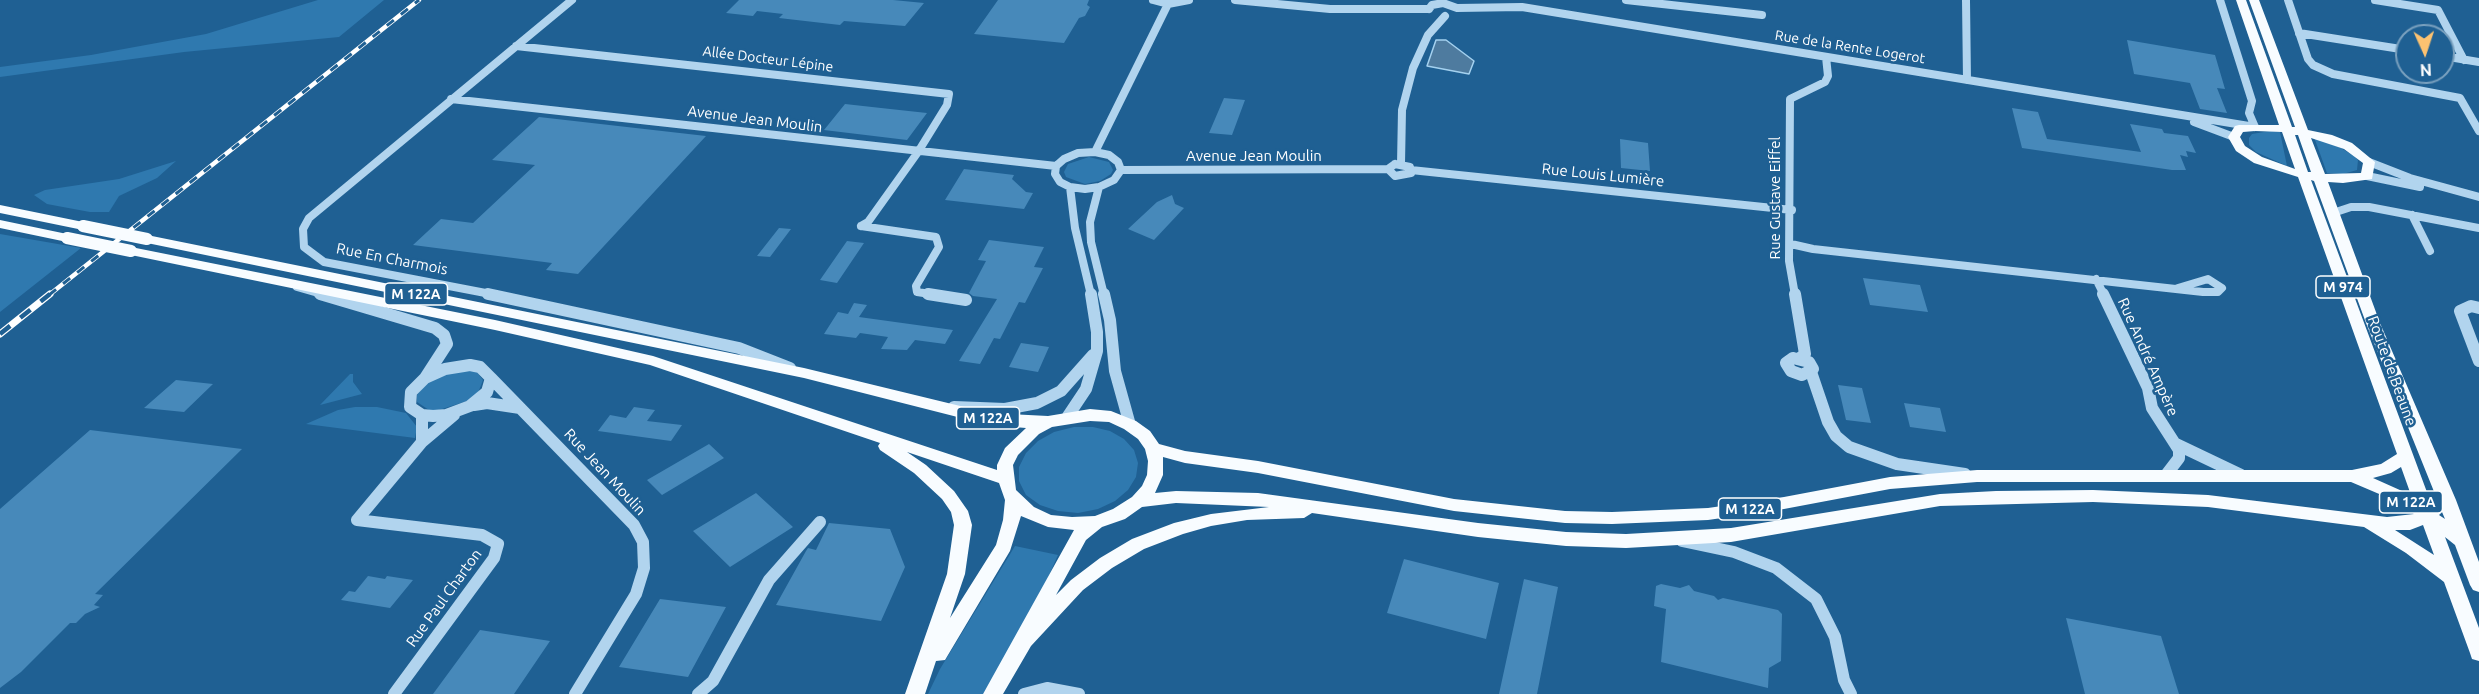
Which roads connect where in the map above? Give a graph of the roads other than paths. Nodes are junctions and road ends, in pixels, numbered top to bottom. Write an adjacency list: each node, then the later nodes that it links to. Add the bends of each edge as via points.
1 (573, 0): 19 (street, Rue En Charmois)
2 (1153, 0): 13 (street)
3 (1189, 0): 13 (street)
4 (1235, 0): 15 (street, via 1330,9)
5 (1626, 0): 16 (street)
6 (1966, 0): 25 (street)
7 (2220, 0): 30 (street, via 2252,101 2249,113)
8 (2241, 0): 27 (main road, Route de Beaune / M 974)
9 (2254, 0): 28 (main road, Route de Beaune / M 974)
10 (2288, 0): 18 (street)
11 (2375, 0): 23 (street, via 2438,10)
12 (1443, 2): 14 (street); 15 (street)
13 (1168, 4): 37 (street)
14 (1457, 8): 17 (street, via 1456,14); 21 (street, Rue de la Rente Logerot, via 1522,7)
15 (1429, 9): 17 (street)
16 (1762, 15)
17 (1445, 16): 39 (street, via 1428,35 1413,68 1402,110)
18 (2299, 33): 20 (street); 33 (street, via 2313,64 2333,74 2460,98)
19 (516, 46): 26 (street, Rue En Charmois); 36 (street, Allée Docteur Lépine, via 949,94 947,105)
20 (2395, 48)
21 (1826, 57): 25 (street, Rue de la Rente Logerot); 53 (street, Rue Gustave Eiffel, via 1825,82 1790,99)
22 (2455, 58): 23 (street)
23 (2464, 60): 24 (street)
24 (2479, 62)
25 (1967, 80): 29 (street, Rue de la Rente Logerot)
26 (451, 99): 36 (street, Avenue Jean Moulin); 66 (street, Rue En Charmois, via 309,218 303,229 304,247 324,262 739,348)
27 (2278, 105): 30 (main road); 31 (main road, Route de Beaune / M 974)
28 (2296, 112): 32 (main road, Route de Beaune / M 974); 35 (main road)
29 (2174, 115): 30 (street, Rue de la Rente Logerot); 34 (street, Rue de la Rente Logerot)
30 (2255, 127): 31 (main road); 34 (main road, via 2240,129)
31 (2286, 129): 32 (main road); 45 (main road, Route de Beaune / M 974)
32 (2303, 131): 35 (main road); 46 (main road, Route de Beaune / M 974)
33 (2479, 131)
34 (2234, 137): 38 (main road, via 2240,148)
35 (2328, 138): 44 (main road, via 2348,146)
36 (918, 152): 40 (street, Avenue Jean Moulin); 62 (street, via 868,222 861,226 936,237 939,248 916,286 917,292)
37 (1095, 152): 40 (street, via 1078,153); 42 (street, via 1109,155 1118,162)
38 (2258, 160): 45 (main road); 49 (main road)
39 (1401, 164): 41 (street); 43 (street)
40 (1056, 166): 47 (street, via 1060,182)
41 (1388, 169): 42 (street, Avenue Jean Moulin); 43 (street, Avenue Jean Moulin, via 1401,177)
42 (1120, 170): 48 (street, via 1114,180)
43 (1411, 170): 53 (street, Rue Louis Lumière)
44 (2364, 172): 46 (main road); 50 (street); 51 (main road)
45 (2302, 174): 46 (main road); 49 (main road, Route de Beaune / M 974)
46 (2320, 177): 51 (main road, Route de Beaune / M 974)
47 (1070, 187): 48 (street); 64 (street, via 1097,332)
48 (1100, 187): 77 (street, via 1090,222 1091,242 1110,320 1115,371)
49 (2310, 197): 81 (main road, Route de Beaune / M 974)
50 (2479, 199)
51 (2331, 208): 54 (street, via 2369,207); 88 (main road, Route de Beaune / M 974, via 2373,322)
52 (0, 209): 66 (main road, M 122A, bridge)
53 (1792, 210): 57 (street, Rue Gustave Eiffel)
54 (2412, 215): 56 (street); 58 (street)
55 (0, 224): 60 (main road, M 122A, bridge)
56 (2479, 228)
57 (1791, 243): 59 (street, via 1814,249); 84 (street, Rue Gustave Eiffel, via 1789,261 1805,354 1788,359 1787,367 1796,373 1811,372 1836,436 1871,457)
58 (2430, 251)
59 (2096, 279): 61 (street); 79 (street, Rue André Ampère, via 2148,388 2152,408)
60 (283, 282): 67 (street, via 435,328 447,344); 75 (main road, M 122A, via 653,361)
61 (2178, 288)
62 (966, 300)
63 (2479, 308): 65 (street, via 2471,306 2460,311)
64 (1097, 351): 69 (street, via 1072,381 1051,398 1021,407); 74 (street, via 1083,396)
65 (2479, 362)
66 (804, 373): 69 (main road, M 122A)
67 (425, 378): 68 (street, Rue Jean Moulin, via 445,369 470,365 487,371); 73 (street, via 411,392 409,400 410,407)
68 (491, 378): 70 (street, via 487,392); 71 (street, Rue Jean Moulin)
69 (928, 405): 76 (main road, M 122A, via 1011,422)
70 (470, 406): 71 (street); 72 (street)
71 (521, 408): 102 (street, Rue Jean Moulin, via 634,525 644,550 643,579 636,594)
72 (459, 411): 73 (street); 78 (street, Rue Paul Charton)
73 (422, 415): 78 (street)
74 (1068, 416): 76 (main road); 77 (main road, via 1111,417)
75 (834, 422): 86 (main road, M 122A); 104 (main road, via 898,453 920,469 954,501 962,519 956,574)
76 (1048, 422): 86 (main road, via 1033,430 1011,452 1005,465)
77 (1130, 425): 80 (main road)
78 (422, 442): 101 (street, Rue Paul Charton, via 357,520 482,535 495,540 498,551)
79 (2176, 444): 82 (street, via 2179,458); 83 (street)
80 (1153, 448): 84 (main road, M 122A, via 1454,505 1564,517 1708,514 1890,483); 89 (main road, via 1155,475)
81 (2405, 457): 85 (main road, M 122A, via 2385,469); 91 (main road, Route de Beaune / M 974)
82 (2166, 475): 83 (main road, M 122A); 84 (main road, M 122A)
83 (2241, 475): 85 (main road, M 122A)
84 (1977, 476)
85 (2352, 476): 91 (main road, M 122A, via 2404,498)
86 (1005, 479): 87 (main road)
87 (1014, 500): 93 (main road, via 1048,521); 104 (main road, via 1004,546)
88 (2448, 500): 91 (main road, M 122A); 96 (main road, Route de Beaune / M 974)
89 (1138, 501): 90 (main road, M 122A, via 1192,496 1258,499); 93 (main road, via 1119,514)
90 (1348, 511): 95 (main road, M 122A, via 1524,535 1626,541); 99 (main road, via 1238,516 1180,528 1138,544 1077,585)
91 (2427, 514): 94 (main road, M 122A, via 2409,523); 96 (main road, M 122A); 97 (main road, Route de Beaune / M 974)
92 (820, 522): 103 (street, via 769,579 713,681)
93 (1096, 522): 99 (main road, via 1080,535 1069,552)
94 (2366, 522): 95 (main road, M 122A, via 2208,501 1996,496 1940,500 1785,527); 97 (main road, M 122A, via 2412,548)
95 (1673, 539): 108 (street, via 1734,552 1776,567 1816,600 1835,637)
96 (2462, 541): 98 (main road, Route de Beaune / M 974)
97 (2452, 579): 100 (main road, Route de Beaune)
98 (2479, 585)
99 (1024, 641): 105 (main road)
100 (2479, 653)
101 (393, 694)
102 (575, 694)
103 (698, 694)
104 (916, 694)
105 (993, 694)
106 (1024, 694): 107 (street, via 1047,688)
107 (1079, 694)
108 (1851, 694)

